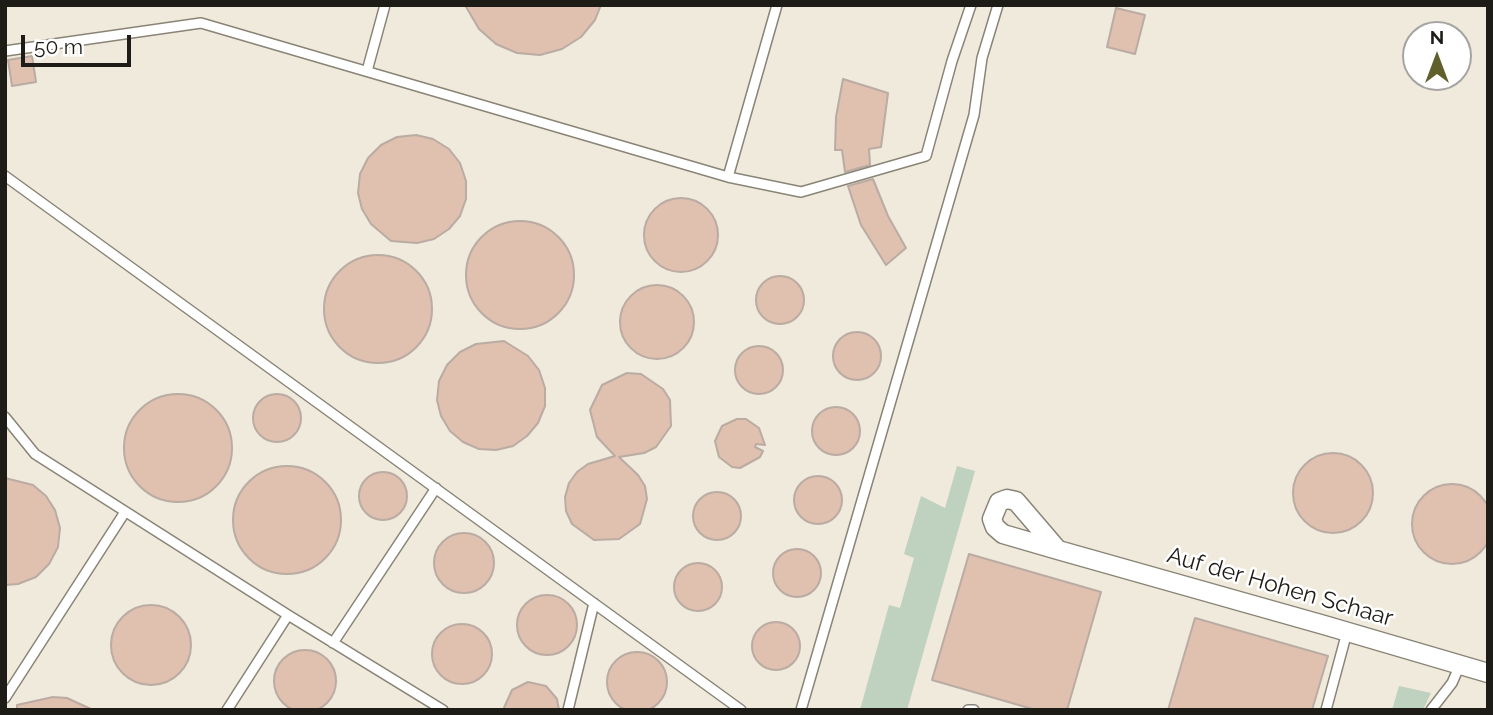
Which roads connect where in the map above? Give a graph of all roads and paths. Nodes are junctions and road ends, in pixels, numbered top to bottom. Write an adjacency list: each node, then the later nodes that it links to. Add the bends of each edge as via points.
1 (385, 5): 6 (lane)
2 (777, 5): 8 (lane)
3 (971, 5): 8 (lane, via 926,156 801,192)
4 (998, 5): 24 (lane, via 982,58 974,115)
5 (5, 51): 6 (lane, via 201,23)
6 (367, 71): 8 (lane)
7 (5, 176): 10 (lane)
8 (728, 177)
9 (5, 417): 11 (lane, via 35,454)
10 (436, 488): 13 (lane); 16 (lane)
11 (125, 512): 14 (lane); 19 (lane)
12 (1058, 550): 15 (street, Auf der Hohen Schaar)
13 (594, 603): 22 (lane); 23 (lane)
14 (288, 615): 16 (lane); 21 (lane)
15 (1347, 632): 17 (street, Auf der Hohen Schaar); 27 (lane)
16 (333, 643): 20 (lane)
17 (1460, 665): 18 (street, Auf der Hohen Schaar); 28 (lane)
18 (1488, 673)
19 (5, 698)
20 (441, 709)
21 (228, 710)
22 (568, 710)
23 (741, 710)
24 (801, 710)
25 (968, 710): 26 (lane)
26 (974, 710)
27 (1326, 710)
28 (1431, 710)

